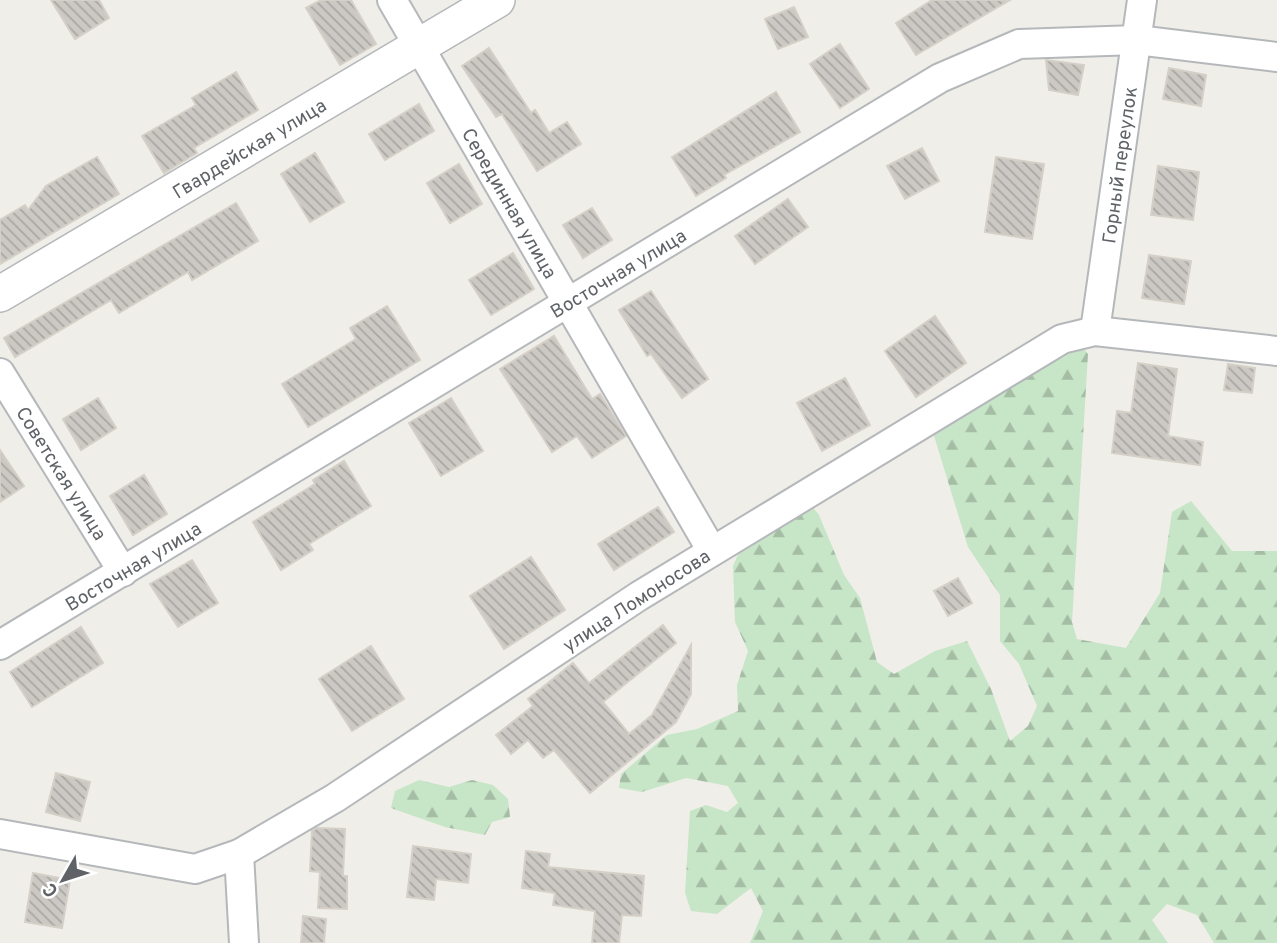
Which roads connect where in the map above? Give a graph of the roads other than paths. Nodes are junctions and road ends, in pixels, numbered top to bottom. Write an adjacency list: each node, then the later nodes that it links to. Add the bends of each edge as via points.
1 (392, 0): 5 (street, Серединная улица)
2 (497, 0): 5 (street, Гвардейская улица)
3 (1142, 0): 4 (street, Горный переулок)
4 (1137, 40): 6 (street, Восточная улица); 8 (street, Восточная улица, via 1019,44 940,78); 9 (street, Горный переулок)
5 (421, 45): 7 (street, Гвардейская улица); 8 (street, Серединная улица)
6 (1277, 57)
7 (0, 294)
8 (567, 303): 12 (street, Серединная улица); 13 (street, Восточная улица)
9 (1095, 331): 10 (street, улица Ломоносова); 12 (street, улица Ломоносова, via 1062,340)
10 (1277, 351)
11 (0, 373): 13 (street, Советская улица)
12 (712, 551): 16 (street, улица Ломоносова, via 335,798)
13 (123, 572): 14 (street, Восточная улица)
14 (0, 645)
15 (0, 834): 16 (street, улица Ломоносова, via 195,869)
16 (239, 854): 17 (street)
17 (244, 943)

